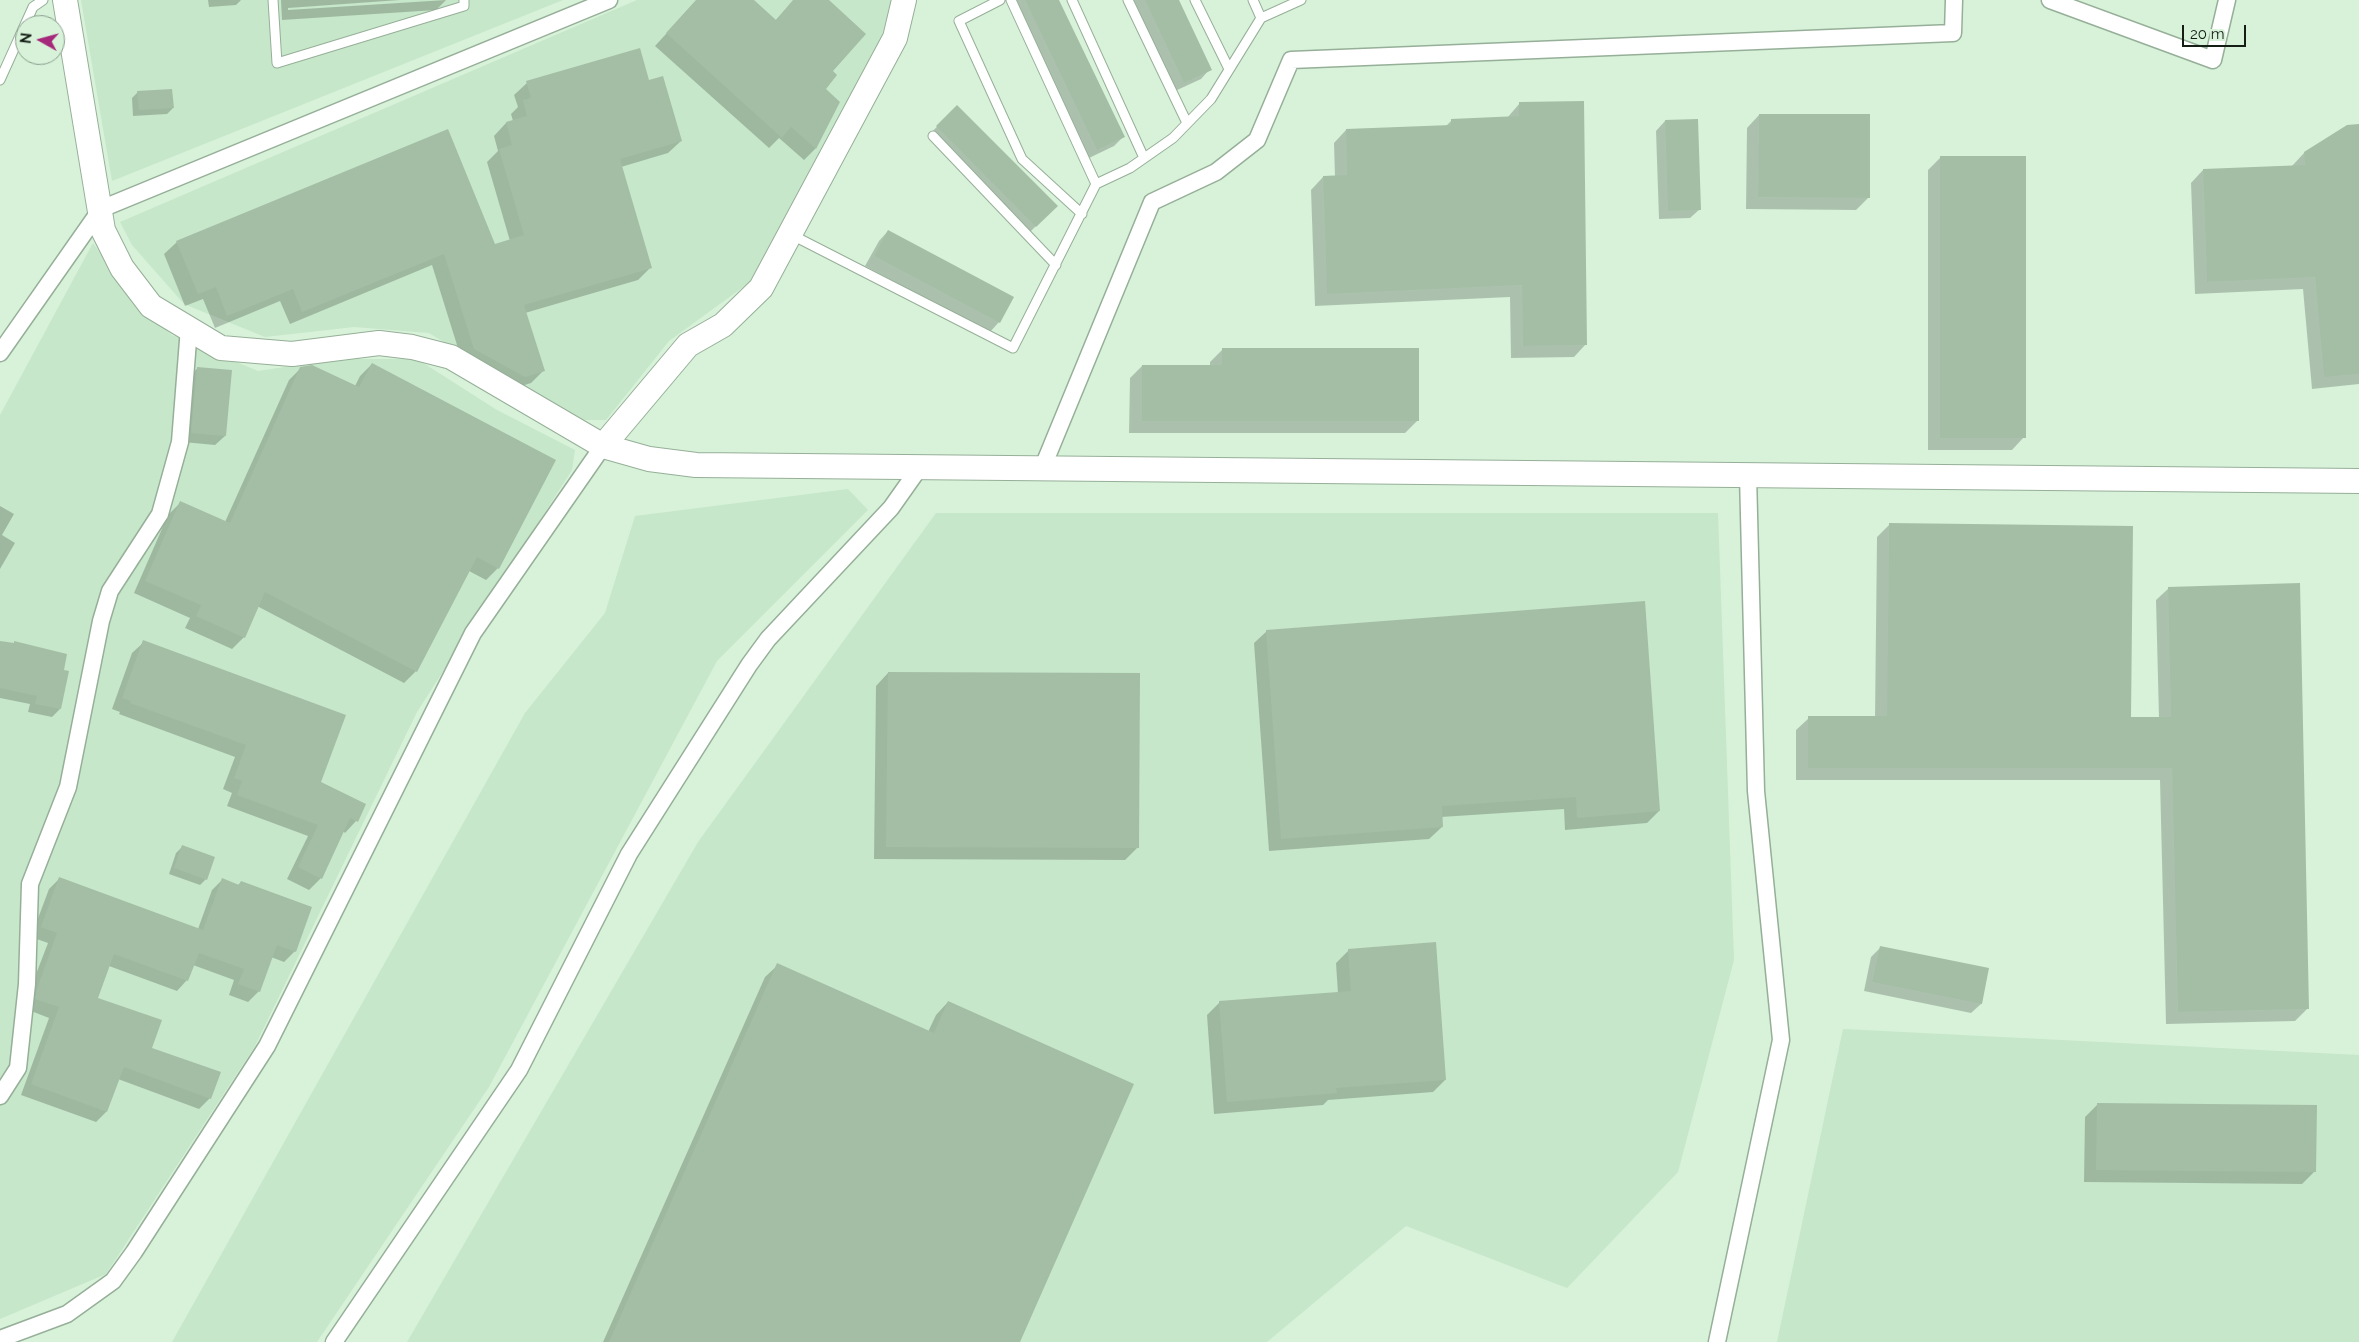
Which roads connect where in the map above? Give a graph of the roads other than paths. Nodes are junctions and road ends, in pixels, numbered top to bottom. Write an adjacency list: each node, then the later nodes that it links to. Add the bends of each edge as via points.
1 (43, 0): 19 (lane, via 33,7)
2 (65, 0): 24 (street)
3 (273, 0): 4 (lane, via 277,63 464,6)
4 (464, 0)
5 (609, 0): 24 (street)
6 (904, 0): 26 (street, via 895,38)
7 (1000, 0): 25 (lane, via 959,21 1022,159)
8 (1011, 0): 23 (lane)
9 (1072, 0): 22 (lane)
10 (1128, 0): 20 (lane)
11 (1194, 0): 18 (lane)
12 (1253, 0): 17 (lane)
13 (1302, 0): 17 (lane)
14 (1954, 0): 32 (street, via 1953,33 1291,60 1257,140 1216,172 1152,202)
15 (2050, 0): 16 (street, via 2213,60)
16 (2228, 0)
17 (1261, 18): 18 (lane)
18 (1229, 69): 20 (lane, via 1211,99)
19 (0, 80)
20 (1187, 123): 22 (lane, via 1173,138)
21 (933, 136): 27 (lane)
22 (1144, 158): 23 (lane)
23 (1096, 184): 25 (lane)
24 (100, 209): 28 (street, via 102,230 122,268 151,306); 29 (street)
25 (1082, 214): 27 (lane)
26 (790, 234): 27 (lane, via 1013,348); 30 (street, via 761,288 723,324 688,346)
27 (1056, 265)
28 (188, 328): 30 (street, via 220,348 292,354 380,343 443,355); 35 (street, via 180,442 163,505 110,591 101,620 68,787 30,884 27,984 18,1068)
29 (0, 353)
30 (603, 446): 31 (street, via 649,459 696,465); 36 (street, via 473,633 268,1046 134,1252 113,1281 68,1314)
31 (920, 468): 32 (street); 37 (street, via 891,508 768,639 749,665 629,854 519,1070)
32 (1042, 469): 33 (street)
33 (1748, 475): 34 (street); 38 (street, via 1756,791 1781,1040)
34 (2359, 481)
35 (0, 1096)
36 (0, 1340)
37 (334, 1342)
38 (1717, 1342)

